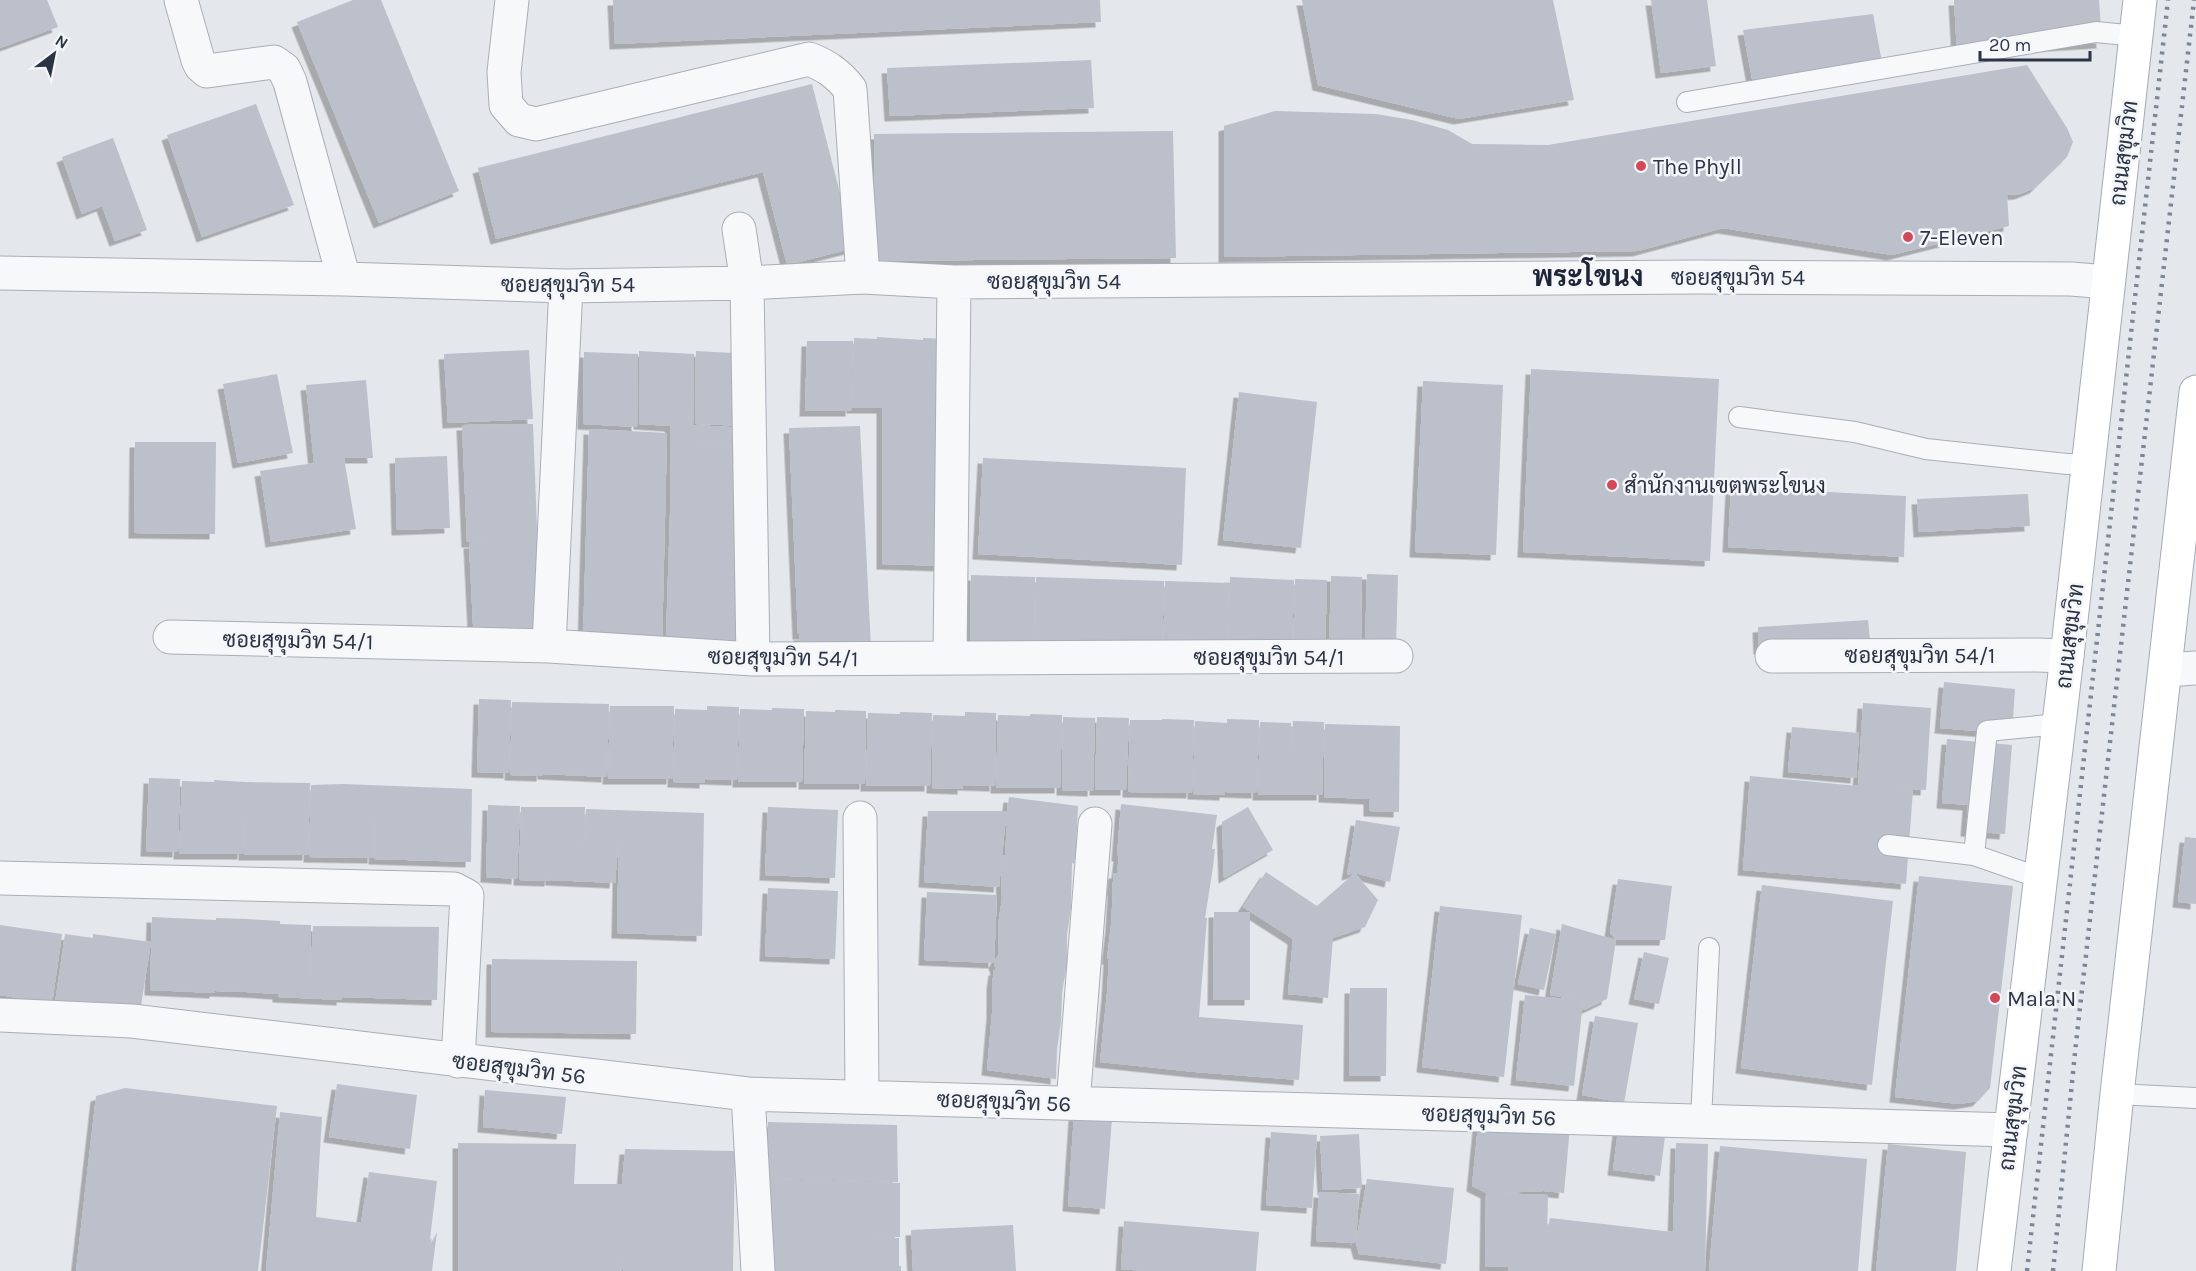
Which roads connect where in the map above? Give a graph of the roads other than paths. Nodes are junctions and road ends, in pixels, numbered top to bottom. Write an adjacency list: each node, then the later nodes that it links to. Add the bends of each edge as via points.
1 (181, 0): 9 (street, via 198,60 207,71 274,62 284,69)
2 (512, 0): 8 (street, via 504,72 506,105 519,120 537,124 809,59 838,74 850,89)
3 (2140, 0): 4 (main road, ถนนสุขุมวิท)
4 (2136, 36): 5 (lane, via 2096,32); 11 (main road, ถนนสุขุมวิท)
5 (1687, 102)
6 (739, 229): 12 (street)
7 (0, 273): 9 (street, ซอยสุขุมวิท 54)
8 (863, 277): 10 (street, ซอยสุขุมวิท 54); 12 (street, ซอยสุขุมวิท 54)
9 (344, 279): 13 (street, ซอยสุขุมวิท 54)
10 (954, 282): 11 (street, ซอยสุขุมวิท 54, via 1697,277); 23 (street)
11 (2108, 282): 16 (main road, ถนนสุขุมวิท)
12 (747, 283): 13 (street, ซอยสุขุมวิท 54); 22 (street)
13 (566, 286): 18 (street)
14 (2196, 392): 24 (main road)
15 (1739, 417): 16 (lane, via 1854,432 1926,449)
16 (2089, 464): 21 (main road, ถนนสุขุมวิท)
17 (170, 637): 18 (street, ซอยสุขุมวิท 54/1)
18 (549, 646): 22 (street, ซอยสุขุมวิท 54/1)
19 (1396, 656): 23 (street, ซอยสุขุมวิท 54/1)
20 (1772, 656): 21 (street, ซอยสุขุมวิท 54/1)
21 (2067, 656): 25 (main road, ถนนสุขุมวิท)
22 (753, 658): 23 (street, ซอยสุขุมวิท 54/1)
23 (950, 658)
24 (2181, 669): 36 (main road)
25 (2059, 724): 29 (lane, via 1987,731); 31 (main road, ถนนสุขุมวิท)
26 (860, 818): 37 (street)
27 (1095, 824): 39 (street)
28 (1888, 845): 29 (lane)
29 (1974, 855): 31 (lane)
30 (0, 878): 34 (street, via 460,891 467,896)
31 (2040, 878): 41 (main road, ถนนสุขุมวิท)
32 (1709, 948): 40 (lane)
33 (0, 1015): 34 (street, ซอยสุขุมวิท 56, via 132,1021)
34 (458, 1060): 35 (street, ซอยสุขุมวิท 56)
35 (748, 1094): 37 (street, ซอยสุขุมวิท 56); 42 (street)
36 (2116, 1094): 38 (lane); 44 (main road)
37 (862, 1097): 39 (street, ซอยสุขุมวิท 56)
38 (2196, 1098)
39 (1073, 1103): 40 (street, ซอยสุขุมวิท 56)
40 (1701, 1120): 41 (street, ซอยสุขุมวิท 56)
41 (2011, 1130): 43 (main road, ถนนสุขุมวิท)
42 (758, 1271)
43 (1994, 1271)
44 (2099, 1271)

